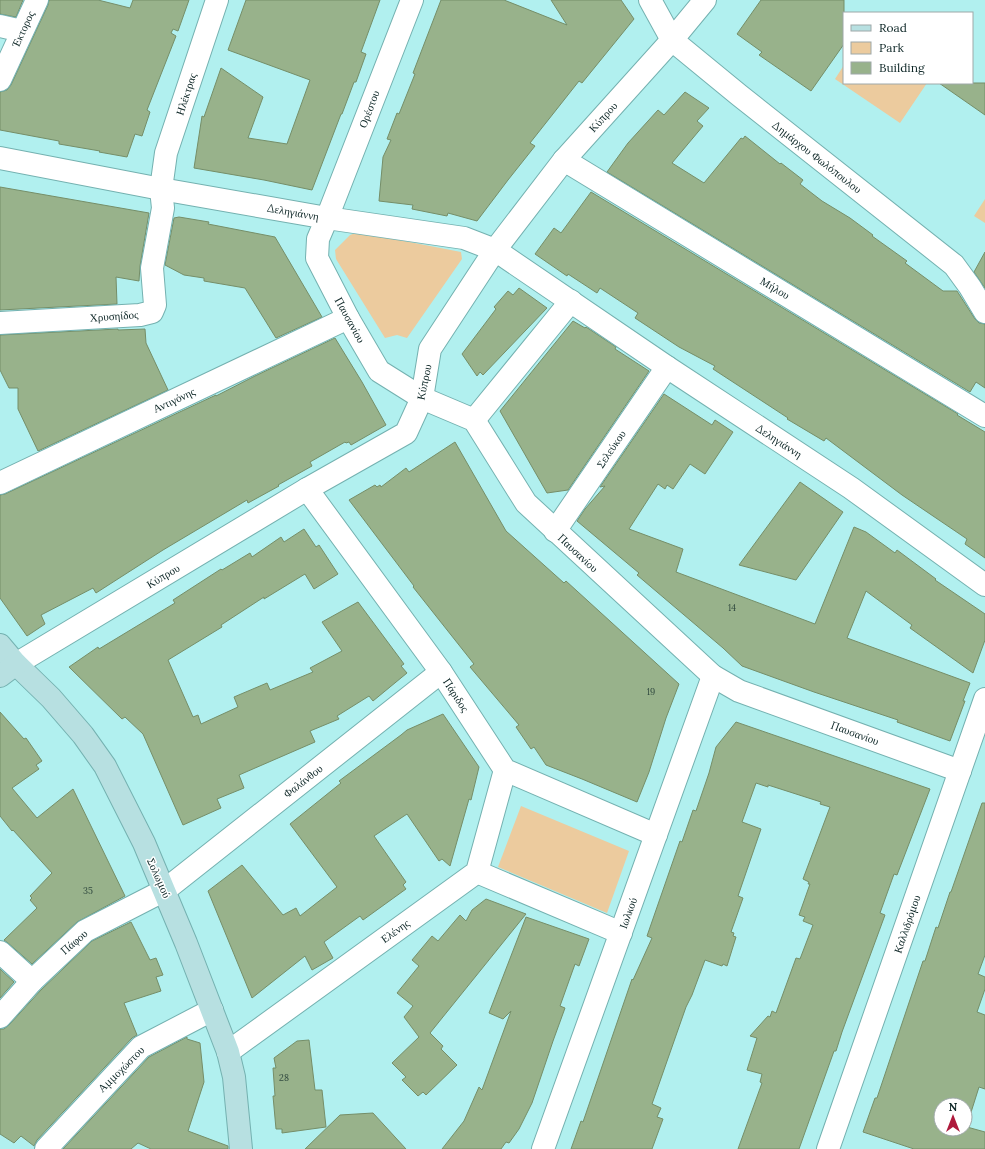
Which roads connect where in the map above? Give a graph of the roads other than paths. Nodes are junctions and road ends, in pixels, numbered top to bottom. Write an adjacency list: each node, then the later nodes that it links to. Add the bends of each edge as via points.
1 (37, 0): 7 (street, Έκτορος)
2 (217, 0): 12 (street, Ηλέκτρας, via 166,153)
3 (412, 0): 13 (street, Ορέστου)
4 (650, 0): 8 (street, Δημάρχου Φωλόπουλου)
5 (705, 0): 8 (street, Κύπρου)
6 (0, 26): 7 (street)
7 (22, 31): 9 (street, Έκτορος)
8 (672, 40): 11 (street, Κύπρου); 16 (street, Δημάρχου Φωλόπουλου, via 954,265)
9 (0, 80)
10 (0, 158): 12 (street, Δεληγιάννη)
11 (564, 160): 14 (street, Κύπρου); 21 (street, Μήλου)
12 (161, 189): 13 (street, Δεληγιάννη); 18 (street, Χρυσηίδος, via 163,208 152,268 155,305 152,312 140,315)
13 (327, 218): 14 (street, Δεληγιάννη, via 464,238); 17 (street, Παυσανίου, via 318,239 317,258)
14 (495, 250): 15 (street, Δεληγιάννη); 20 (street, Κύπρου, via 430,350)
15 (572, 301): 19 (street, Δεληγιάννη); 22 (street)
16 (985, 312)
17 (348, 318): 20 (street, Παυσανίου, via 379,370); 23 (street, Αντιγόνης)
18 (0, 323)
19 (667, 367): 25 (street, Σελεύκου); 26 (street, Δεληγιάννη, via 851,488)
20 (422, 398): 22 (street, Παυσανίου); 24 (street, Κύπρου, via 406,433)
21 (985, 416)
22 (474, 420): 25 (street, Παυσανίου, via 526,503)
23 (0, 483)
24 (307, 490): 28 (street, Κύπρου); 29 (street, Πάριδος)
25 (555, 531): 30 (street, Παυσανίου)
26 (985, 585)
27 (0, 645): 28 (street, Σολωμού)
28 (8, 670): 36 (street, Σολωμού, via 51,698 83,735 105,766)
29 (441, 672): 32 (street, Πάριδος); 36 (street, Φαλάνθου)
30 (713, 676): 33 (street, Παυσανίου, via 738,692); 34 (street, Ιωλκού)
31 (985, 700): 33 (street, Καλλιδρόμου)
32 (505, 770): 34 (street); 35 (street)
33 (960, 771): 43 (street, Καλλιδρόμου)
34 (656, 836): 37 (street, Ιωλκού)
35 (477, 872): 37 (street); 42 (street, Ελένης)
36 (165, 890): 39 (street, Πάφου, via 85,931); 40 (street, Σολωμού)
37 (622, 932): 46 (street, Ιωλκού)
38 (0, 952): 39 (street)
39 (32, 981): 41 (street, Πάφου)
40 (212, 1010): 42 (street, Σολωμού); 44 (street, Αμμοχώστου, via 141,1047)
41 (0, 1017)
42 (228, 1052): 45 (street, Σολωμού, via 234,1077)
43 (830, 1148)
44 (46, 1149)
45 (241, 1149)
46 (543, 1149)

